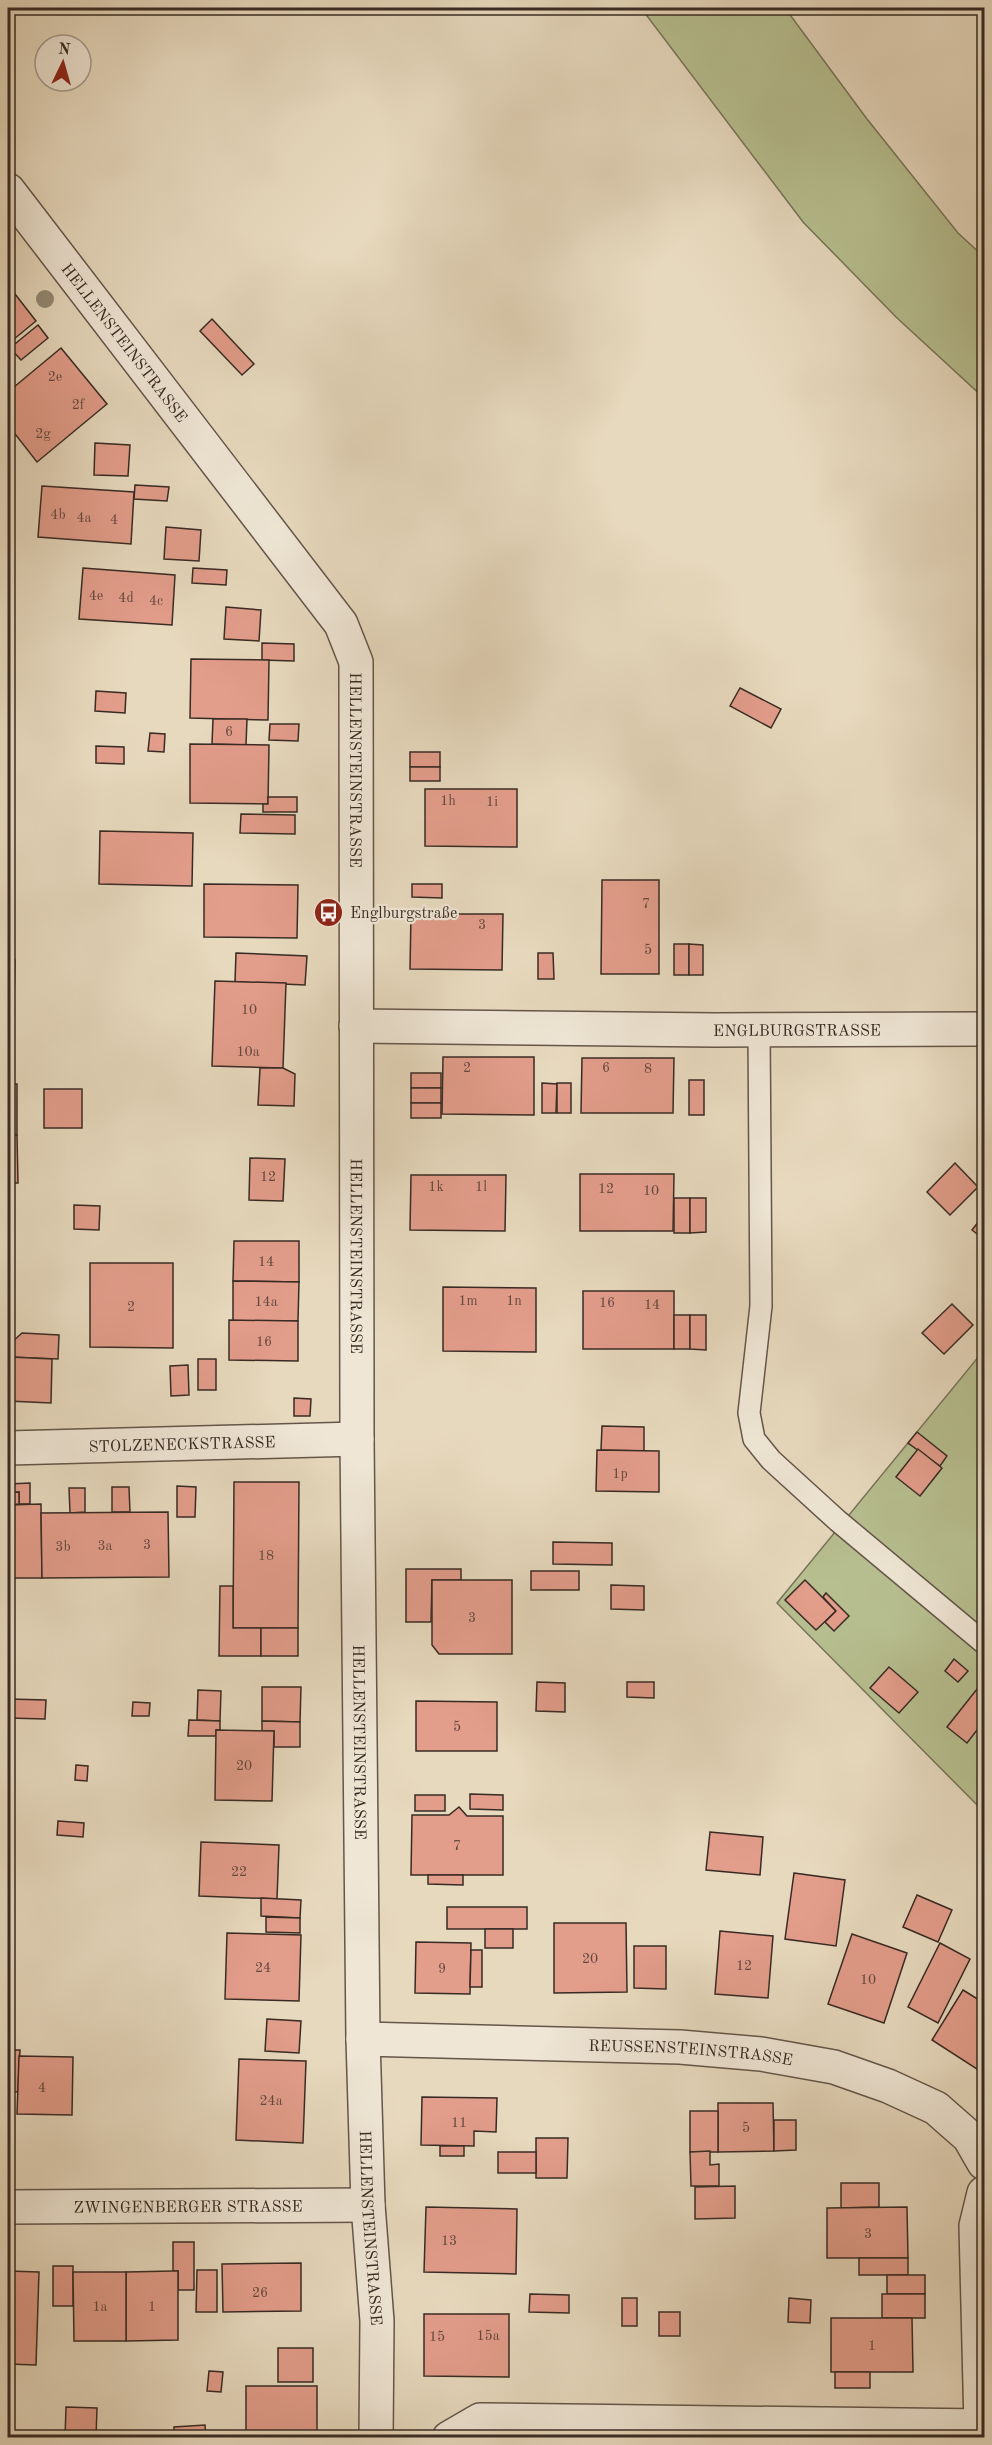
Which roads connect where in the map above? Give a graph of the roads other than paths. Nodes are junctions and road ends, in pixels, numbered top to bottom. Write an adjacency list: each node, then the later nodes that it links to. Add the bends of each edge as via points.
1 (8, 190): 2 (street, HELLENSTEINSTRASSE, via 341,624 356,662)
2 (356, 1026): 4 (street, ENGLBURGSTRASSE); 5 (street, HELLENSTEINSTRASSE)
3 (984, 1029): 4 (street, ENGLBURGSTRASSE)
4 (759, 1030): 7 (lane, via 761,1306 748,1413 754,1439 771,1461 838,1521)
5 (357, 1439): 6 (street, STOLZENECKSTRASSE); 8 (street, HELLENSTEINSTRASSE)
6 (8, 1448)
7 (984, 1643)
8 (363, 2039): 9 (street, REUSSENSTEINSTRASSE, via 680,2047 761,2054 834,2067 936,2108 969,2137); 11 (street, HELLENSTEINSTRASSE)
9 (984, 2163)
10 (984, 2193): 13 (street, via 976,2226)
11 (368, 2205): 12 (street, ZWINGENBERGER STRASSE); 14 (street, HELLENSTEINSTRASSE, via 377,2321)
12 (8, 2207)
13 (983, 2426): 15 (street, via 480,2420)
14 (376, 2438)
15 (448, 2438)

